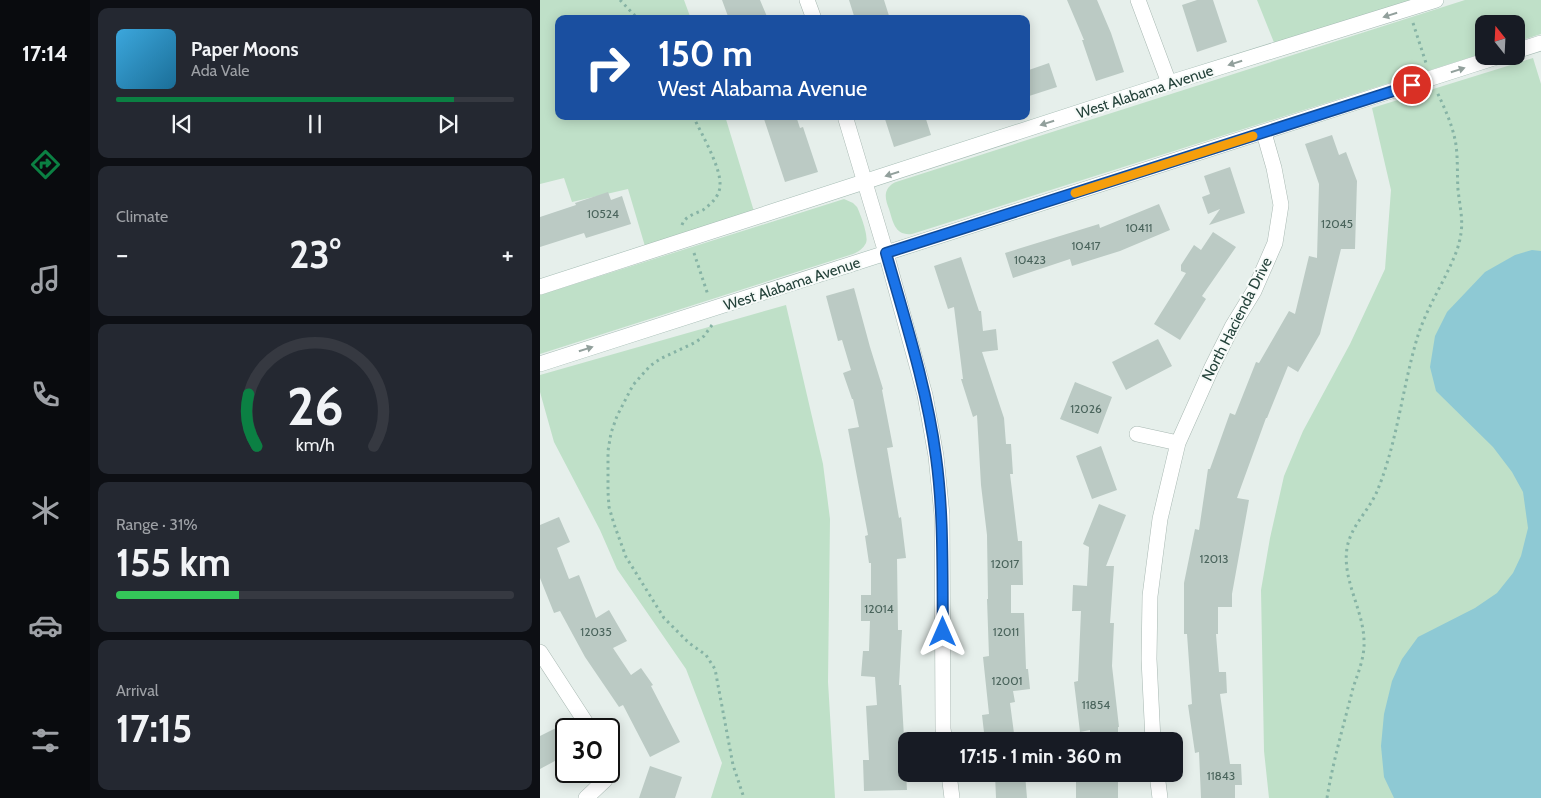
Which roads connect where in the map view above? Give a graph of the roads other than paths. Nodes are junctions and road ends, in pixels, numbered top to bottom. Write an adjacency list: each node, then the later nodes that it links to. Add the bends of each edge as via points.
1 (807, 0): 4 (street)
2 (1138, 0): 8 (street)
3 (1436, 0): 8 (street, West Alabama Avenue, one-way to 8)
4 (813, 15)
5 (1541, 43): 6 (street)
6 (1525, 48)
7 (1475, 64): 10 (street, West Alabama Avenue, one-way to 7)
8 (1169, 84): 11 (street, West Alabama Avenue, one-way to 11)
9 (846, 120): 11 (street)
10 (1264, 133): 12 (street, West Alabama Avenue); 16 (street, North Hacienda Drive, via 1281,206 1275,243 1254,291 1212,367)
11 (864, 183): 12 (street); 13 (street, West Alabama Avenue)
12 (886, 253): 14 (street, West Alabama Avenue, one-way to 12); 19 (street, via 925,395 936,456 942,515)
13 (540, 287)
14 (540, 364)
15 (1137, 434): 16 (street)
16 (1178, 443): 20 (street, North Hacienda Drive, via 1160,519 1150,596 1149,659)
17 (540, 652): 18 (street)
18 (583, 718)
19 (943, 732)
20 (1153, 732)
21 (950, 782): 25 (street)
22 (1158, 782): 26 (street)
23 (602, 783): 24 (street)
24 (586, 798)
25 (952, 798)
26 (1160, 798)

